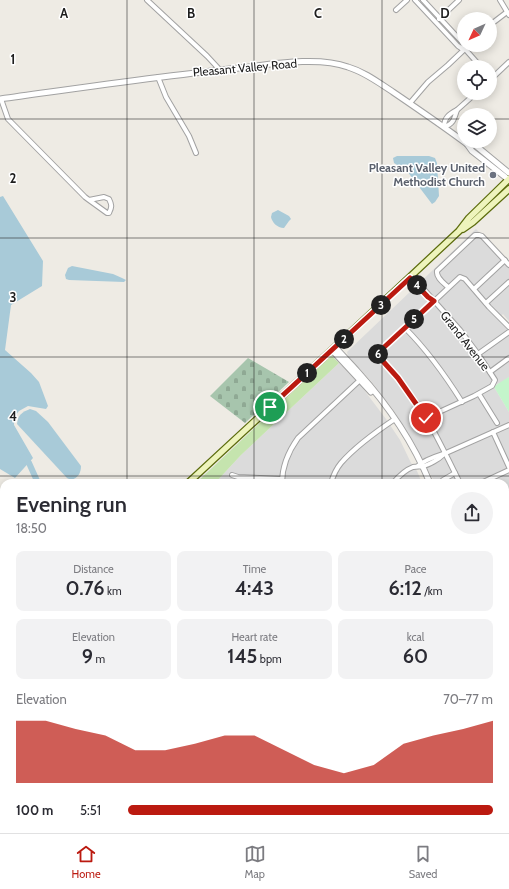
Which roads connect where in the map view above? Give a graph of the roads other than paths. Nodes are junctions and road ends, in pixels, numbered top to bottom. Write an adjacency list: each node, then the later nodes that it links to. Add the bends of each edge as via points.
1 (147, 0): 18 (street)
2 (407, 0): 7 (street)
3 (414, 0): 11 (street)
4 (423, 0): 9 (street)
5 (459, 0): 9 (street)
6 (500, 0): 8 (street)
7 (396, 10)
8 (508, 13): 10 (street)
9 (440, 18): 11 (street); 12 (street)
10 (497, 20)
11 (435, 22): 13 (street)
12 (457, 37)
13 (457, 45)
14 (462, 52): 23 (street, via 428,82)
15 (468, 52): 16 (street)
16 (475, 60)
17 (509, 62): 19 (street)
18 (220, 70): 20 (street, Pleasant Valley Road); 23 (street, Pleasant Valley Road, via 325,62 363,72)
19 (497, 73)
20 (158, 77): 21 (street, Pleasant Valley Road); 30 (street, via 166,98)
21 (0, 99): 34 (street, via 8,119)
22 (468, 100): 24 (street)
23 (410, 103): 26 (street, Pleasant Valley Road)
24 (459, 108)
25 (457, 110): 26 (street, via 455,118); 26 (street, via 447,117)
26 (444, 127): 27 (street, Pleasant Valley Road)
27 (457, 137)
28 (470, 148): 32 (street, Pleasant Valley Road)
29 (479, 148): 31 (street, Pleasant Valley Road)
30 (196, 153)
31 (509, 173)
32 (509, 180): 35 (main road)
33 (509, 189): 35 (main road)
34 (89, 200): 34 (street, via 104,197 109,199 112,208 107,214)
35 (459, 231): 38 (main road)
36 (505, 260): 37 (street); 40 (street, via 482,236 475,235 437,271 438,277); 41 (street)
37 (509, 265)
38 (411, 277): 42 (street, Grand Avenue); 47 (main road)
39 (509, 282): 43 (street)
40 (448, 288): 41 (street, via 462,277); 42 (street)
41 (474, 290): 43 (street)
42 (434, 301): 45 (street); 48 (street, Grand Avenue)
43 (486, 304): 44 (street)
44 (509, 327)
45 (405, 328): 53 (street, via 435,362); 54 (street, via 378,354)
46 (509, 332): 48 (street)
47 (334, 349): 51 (street); 55 (street, via 359,372); 64 (main road)
48 (478, 354): 50 (street, Grand Avenue)
49 (509, 358): 50 (street)
50 (490, 372): 52 (street, Grand Avenue, via 494,382)
51 (360, 380): 55 (street); 66 (street, via 298,438 287,456)
52 (479, 394): 53 (street); 56 (street)
53 (462, 402): 54 (street)
54 (426, 418): 59 (street)
55 (394, 420): 60 (street); 67 (street, via 373,434 341,464)
56 (497, 423)
57 (509, 425): 58 (street)
58 (493, 432): 59 (street); 61 (street)
59 (446, 453): 60 (street); 62 (street)
60 (421, 465): 68 (street, via 415,466); 69 (street)
61 (509, 468): 72 (street)
62 (455, 473): 70 (street); 71 (street)
63 (232, 475): 65 (street)
64 (192, 479)
65 (260, 479)
66 (282, 479)
67 (333, 479)
68 (396, 479)
69 (426, 479)
70 (445, 479)
71 (458, 479)
72 (488, 479)

